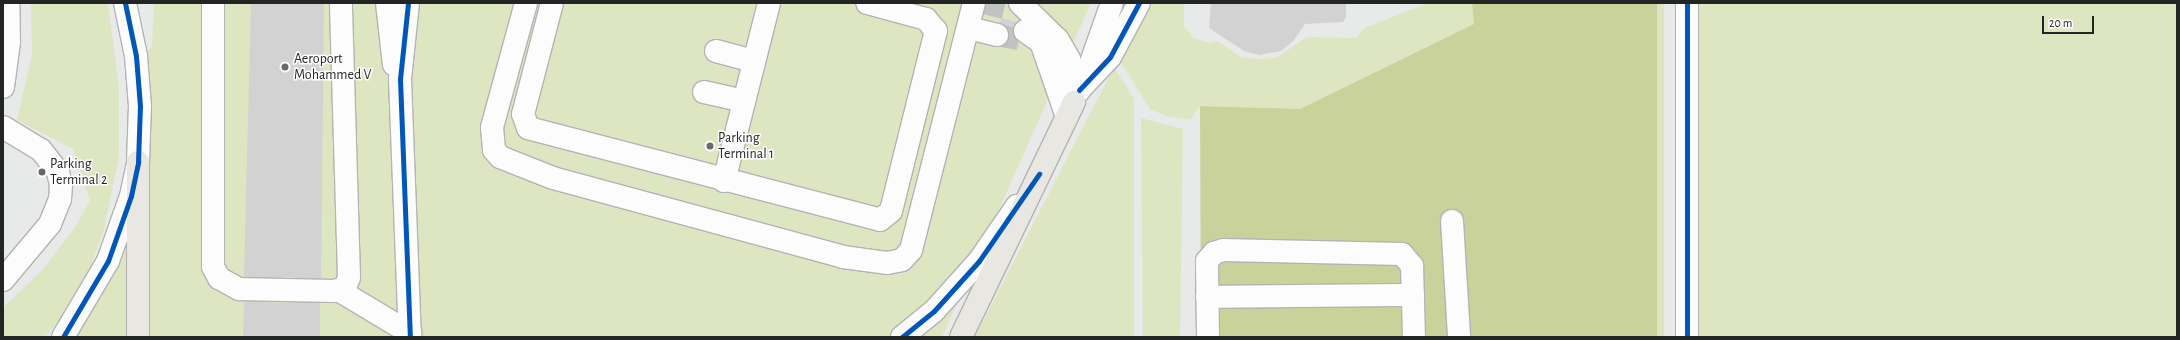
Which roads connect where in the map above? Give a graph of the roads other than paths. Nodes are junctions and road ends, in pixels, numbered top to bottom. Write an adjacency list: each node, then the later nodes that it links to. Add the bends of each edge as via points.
1 (8, 3): 22 (street, via 9,42)
2 (213, 3): 32 (street, via 213,267 219,278 239,289)
3 (341, 3): 32 (street, via 348,278 345,288)
4 (387, 3): 21 (street, via 391,54)
5 (408, 3): 21 (street)
6 (526, 3): 15 (street, via 492,127 494,150 500,157 553,178 843,257 883,263 902,260 911,250)
7 (552, 3): 29 (street, via 523,114 528,128)
8 (769, 3): 19 (street)
9 (867, 3): 29 (street, via 926,19 936,31 889,215 875,220)
10 (1096, 3): 20 (street)
11 (1112, 3): 20 (street)
12 (1139, 3): 25 (street, via 1110,57)
13 (1686, 3): 43 (street)
14 (128, 6): 27 (street, via 140,106)
15 (972, 16): 16 (street)
16 (1005, 18): 17 (street)
17 (1029, 30): 25 (street, via 1046,53); 25 (street, via 1065,50)
18 (716, 51): 19 (street)
19 (754, 61): 24 (street)
20 (1091, 66): 25 (street)
21 (400, 79): 35 (street, via 407,273)
22 (3, 87)
23 (704, 92): 24 (street)
24 (744, 101): 29 (street)
25 (1073, 103): 28 (main road)
26 (3, 127): 31 (street, via 41,150 58,172 61,185 59,206 50,224)
27 (138, 162): 36 (street, via 121,229 108,261); 37 (main road)
28 (1039, 174): 38 (street, via 979,261 934,311); 39 (main road)
29 (724, 181)
30 (1452, 221): 42 (street)
31 (3, 280)
32 (340, 291): 35 (street)
33 (1413, 295): 34 (street); 34 (street, via 1412,266 1402,254 1223,250 1214,253 1207,261); 41 (street)
34 (1207, 297): 40 (street)
35 (414, 336)
36 (63, 337)
37 (138, 337)
38 (902, 337)
39 (961, 337)
40 (1208, 337)
41 (1414, 337)
42 (1459, 337)
43 (1687, 337)

